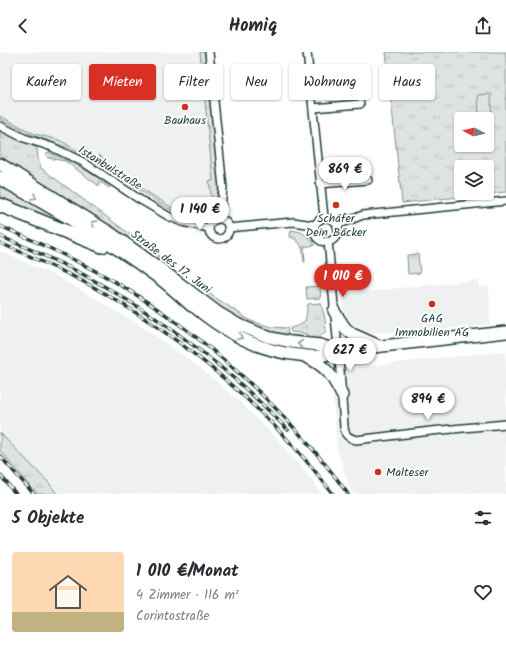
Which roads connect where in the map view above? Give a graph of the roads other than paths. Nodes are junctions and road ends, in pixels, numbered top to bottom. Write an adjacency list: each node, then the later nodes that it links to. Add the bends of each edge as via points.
1 (209, 52): 13 (street, via 223,188)
2 (307, 52): 4 (street)
3 (360, 104): 4 (street)
4 (313, 108): 9 (street)
5 (0, 126): 16 (street, Istanbulstraße, via 78,160 168,216)
6 (0, 164): 23 (main road, Straße des 17. Juni, one-way to 6, via 320,345 268,337 237,324 112,234)
7 (0, 178): 19 (highway, one-way to 19, via 108,242 162,279)
8 (368, 180): 9 (street)
9 (320, 184): 12 (street)
10 (506, 201): 15 (street, via 363,215)
11 (0, 205): 19 (highway, via 108,249)
12 (324, 218): 14 (street); 15 (street, via 332,219)
13 (220, 219): 16 (street, via 213,221); 17 (street)
14 (314, 225): 17 (street, via 293,222); 18 (street, via 315,236 321,241)
15 (337, 225): 18 (street, via 336,235)
16 (209, 228): 17 (street, via 210,234 218,239 227,234)
17 (228, 228)
18 (328, 242): 20 (street)
19 (192, 305): 24 (main road, Straße des 17. Juni, one-way to 24, via 211,321 254,344 270,350)
20 (334, 311): 22 (main road, via 352,334); 23 (street)
21 (506, 332): 22 (main road, Straße des 17. Juni)
22 (379, 346): 23 (main road, Straße des 17. Juni)
23 (338, 351): 24 (main road, Straße des 17. Juni, via 319,356); 25 (street)
24 (301, 355): 25 (main road, via 316,362 330,374)
25 (342, 395): 26 (street, via 344,433 356,440)
26 (506, 424)

